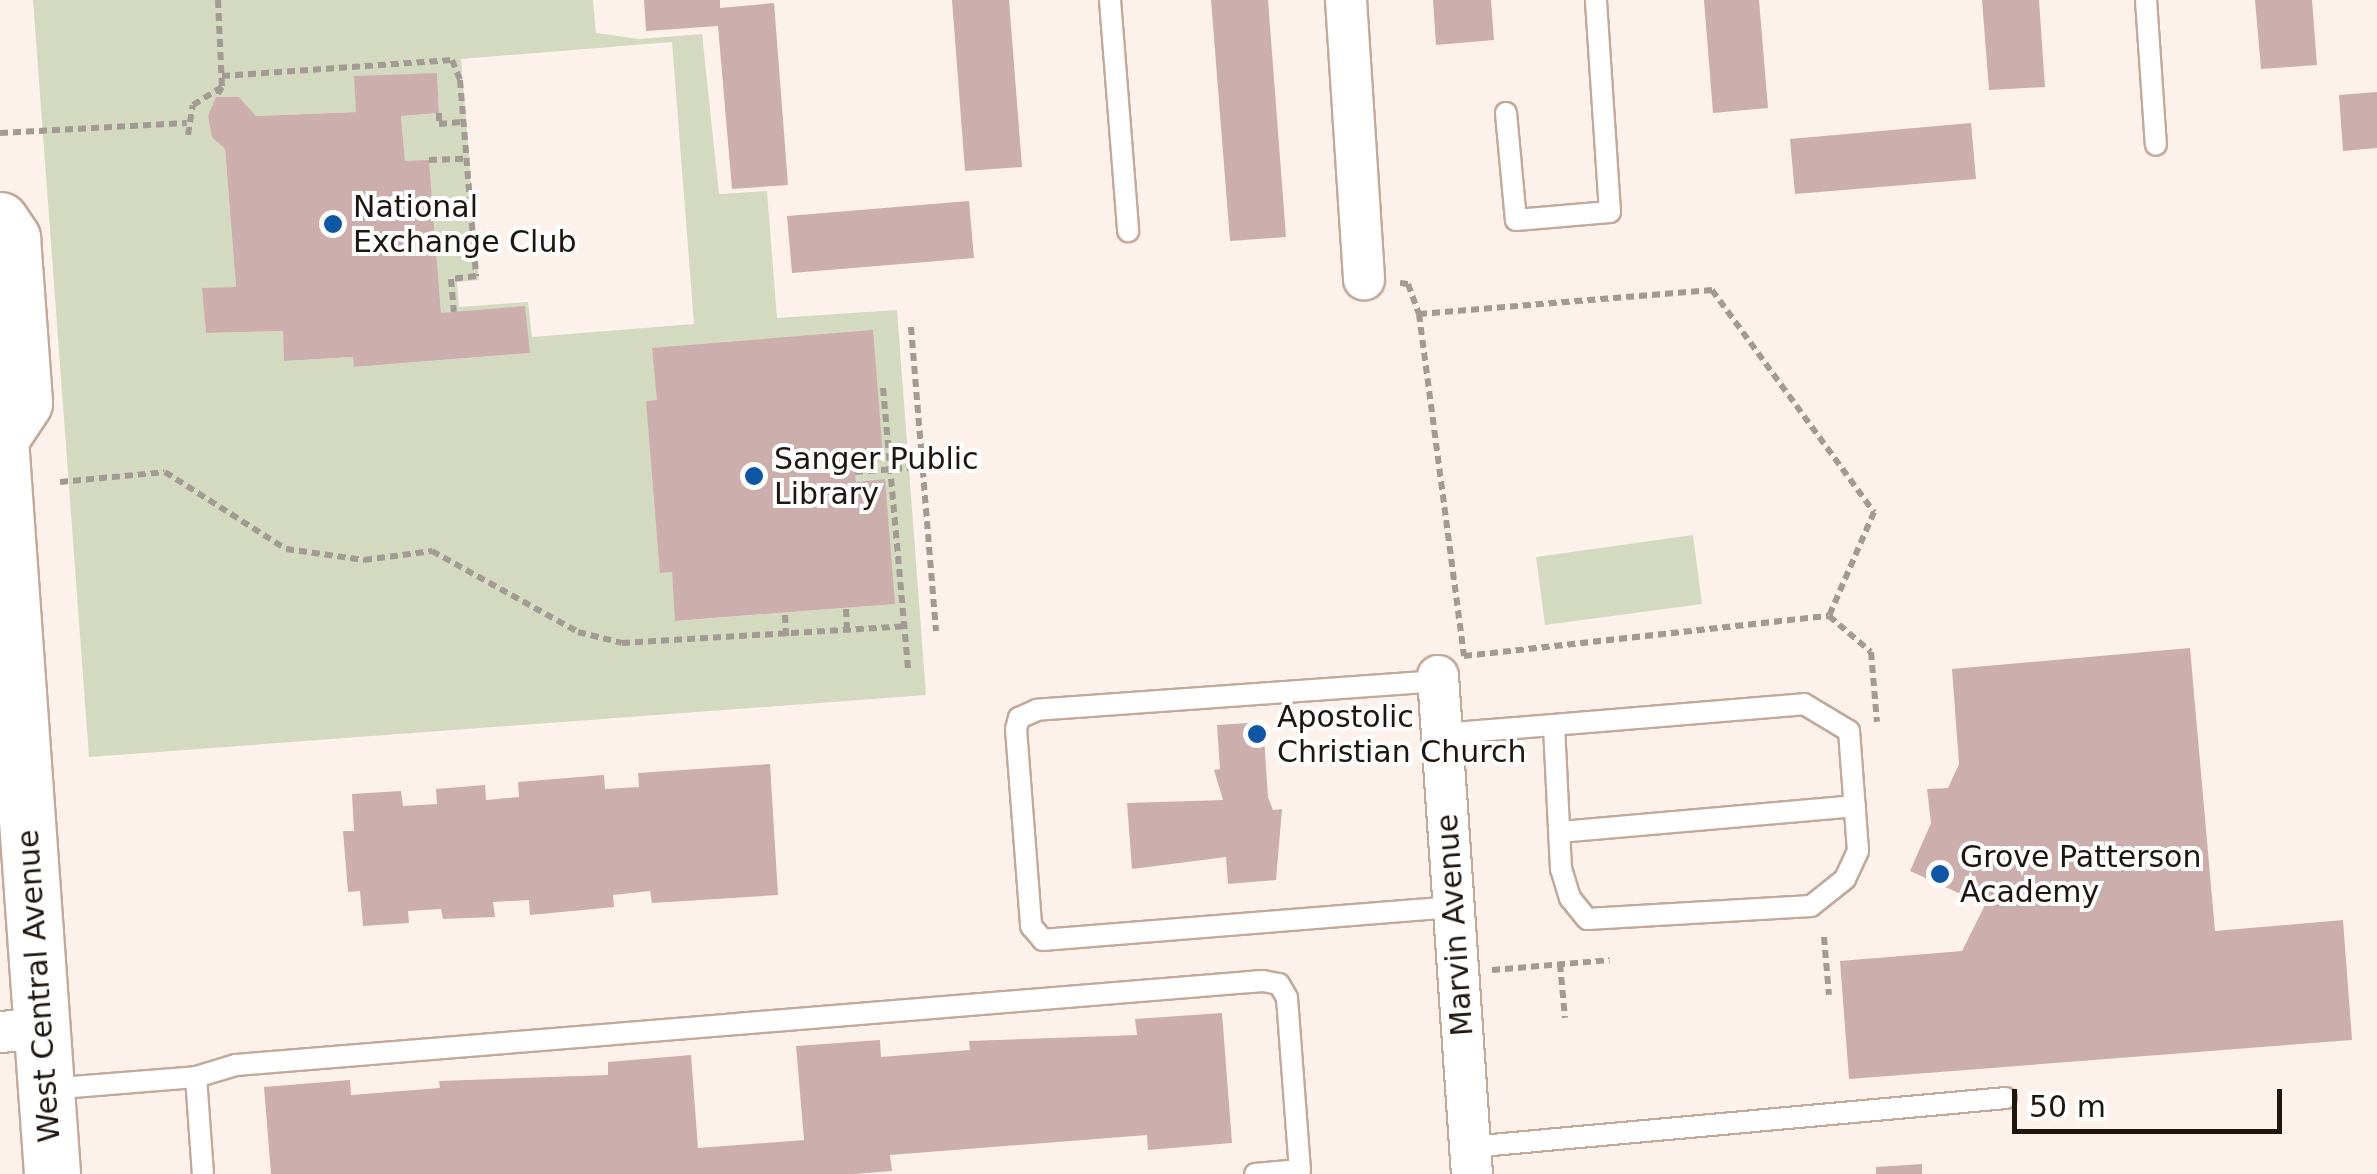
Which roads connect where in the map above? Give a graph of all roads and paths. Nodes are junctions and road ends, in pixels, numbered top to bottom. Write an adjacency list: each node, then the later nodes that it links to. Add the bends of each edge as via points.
1 (218, 0): 6 (path)
2 (1110, 0): 19 (lane)
3 (1346, 0): 20 (street)
4 (1596, 0): 9 (lane, via 1610,212 1516,220)
5 (2146, 0): 15 (lane)
6 (222, 76): 7 (path); 11 (path, via 442,56 458,68)
7 (222, 86): 8 (path); 12 (path, via 201,97)
8 (216, 97)
9 (1506, 113)
10 (439, 114): 11 (path, via 439,124)
11 (464, 122): 16 (path)
12 (186, 123): 13 (path); 14 (path)
13 (0, 133)
14 (188, 135)
15 (2156, 145)
16 (466, 158): 17 (path); 21 (path, via 476,276 451,279)
17 (429, 160)
18 (0, 220): 25 (main road, West Central Avenue, via 12,238 24,403)
19 (1128, 231)
20 (1364, 279): 22 (path, via 1408,284)
21 (454, 312)
22 (1419, 314): 32 (path, via 1712,290 1874,512); 32 (path, via 1464,656)
23 (911, 326): 26 (path)
24 (883, 388): 27 (path)
25 (0, 439): 51 (main road, West Central Avenue)
26 (921, 467): 27 (path); 35 (path)
27 (890, 470): 28 (path); 33 (path)
28 (855, 472)
29 (60, 482): 36 (path, via 165,472 286,549 364,560 432,550 578,632 622,643)
30 (846, 609): 34 (path)
31 (784, 615): 36 (path)
32 (1828, 616): 39 (path, via 1872,652)
33 (905, 626): 34 (path); 37 (path)
34 (847, 631): 36 (path)
35 (936, 632)
36 (786, 636)
37 (908, 670)
38 (1439, 678): 41 (street, Marvin Avenue); 44 (lane, via 1037,710 1019,718 1018,748 1031,926 1043,940)
39 (1877, 724)
40 (1554, 725): 41 (lane); 42 (lane, via 1804,704 1848,731); 43 (lane)
41 (1442, 734): 44 (street, Marvin Avenue)
42 (1855, 806): 43 (lane); 43 (lane, via 1858,851 1846,879 1811,906 1587,920 1570,898)
43 (1560, 832)
44 (1454, 907): 55 (street, Marvin Avenue)
45 (1824, 937): 49 (path)
46 (1610, 960): 47 (path)
47 (1560, 964): 48 (path); 50 (path)
48 (1492, 970)
49 (1829, 995)
50 (1565, 1018)
51 (21, 1031): 53 (main road, West Central Avenue)
52 (196, 1077): 53 (lane); 57 (lane); 58 (lane, via 249,1064 1263,981 1279,984 1286,998 1300,1170)
53 (46, 1089): 56 (main road, West Central Avenue)
54 (2006, 1098): 55 (lane)
55 (1471, 1160)
56 (52, 1174)
57 (203, 1174)
58 (1255, 1174)

